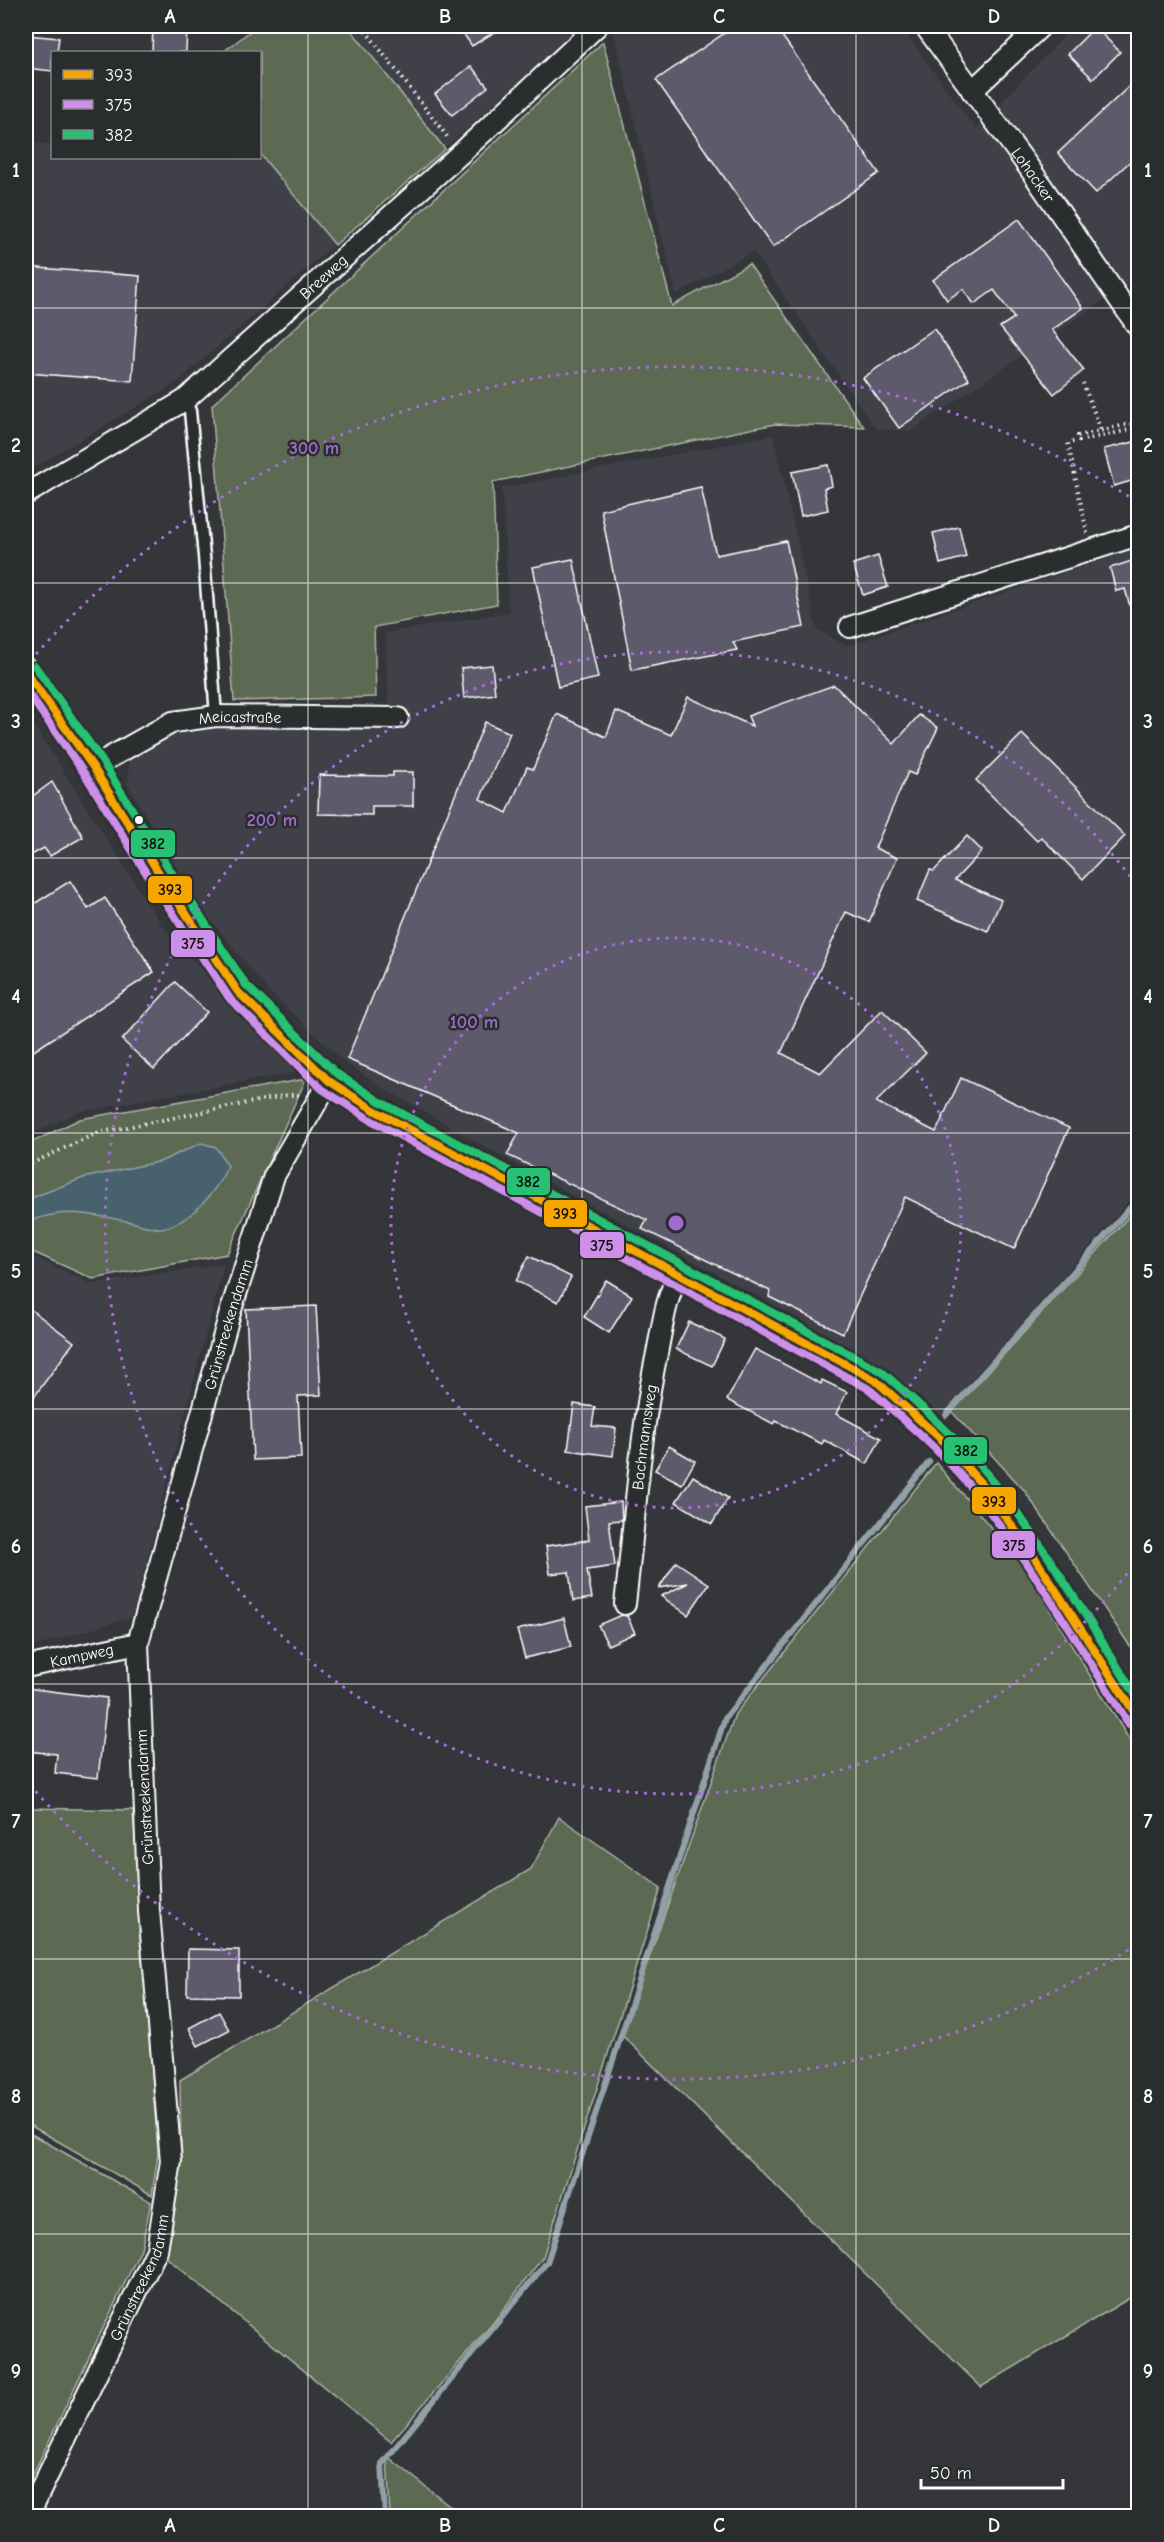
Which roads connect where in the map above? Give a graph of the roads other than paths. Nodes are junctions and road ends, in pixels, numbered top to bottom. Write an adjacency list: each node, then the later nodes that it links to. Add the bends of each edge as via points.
1 (597, 26): 6 (street, Breeweg)
2 (925, 26): 4 (street, Lohacker)
3 (1041, 26): 4 (street)
4 (972, 91): 5 (street, Lohacker)
5 (1138, 327)
6 (184, 400): 7 (street, Breeweg); 11 (lane, via 190,411)
7 (26, 494)
8 (1138, 535): 9 (street)
9 (850, 627)
10 (26, 672): 13 (street)
11 (216, 716): 12 (street, Meicastraße); 13 (street, Meicastraße, via 173,722)
12 (398, 718)
13 (93, 766): 14 (street, via 238,992)
14 (323, 1089): 15 (street, via 374,1110); 17 (street, Grünstreekendamm, via 274,1176 267,1196 230,1313)
15 (680, 1273): 16 (street, Bachmannsweg, via 665,1311 649,1389); 19 (street, via 875,1380 942,1440 984,1487 1032,1555)
16 (625, 1604)
17 (138, 1643): 18 (street, Kampweg); 20 (street, Grünstreekendamm, via 149,1911 171,2161 157,2250)
18 (26, 1667)
19 (1138, 1718)
20 (28, 2517)

